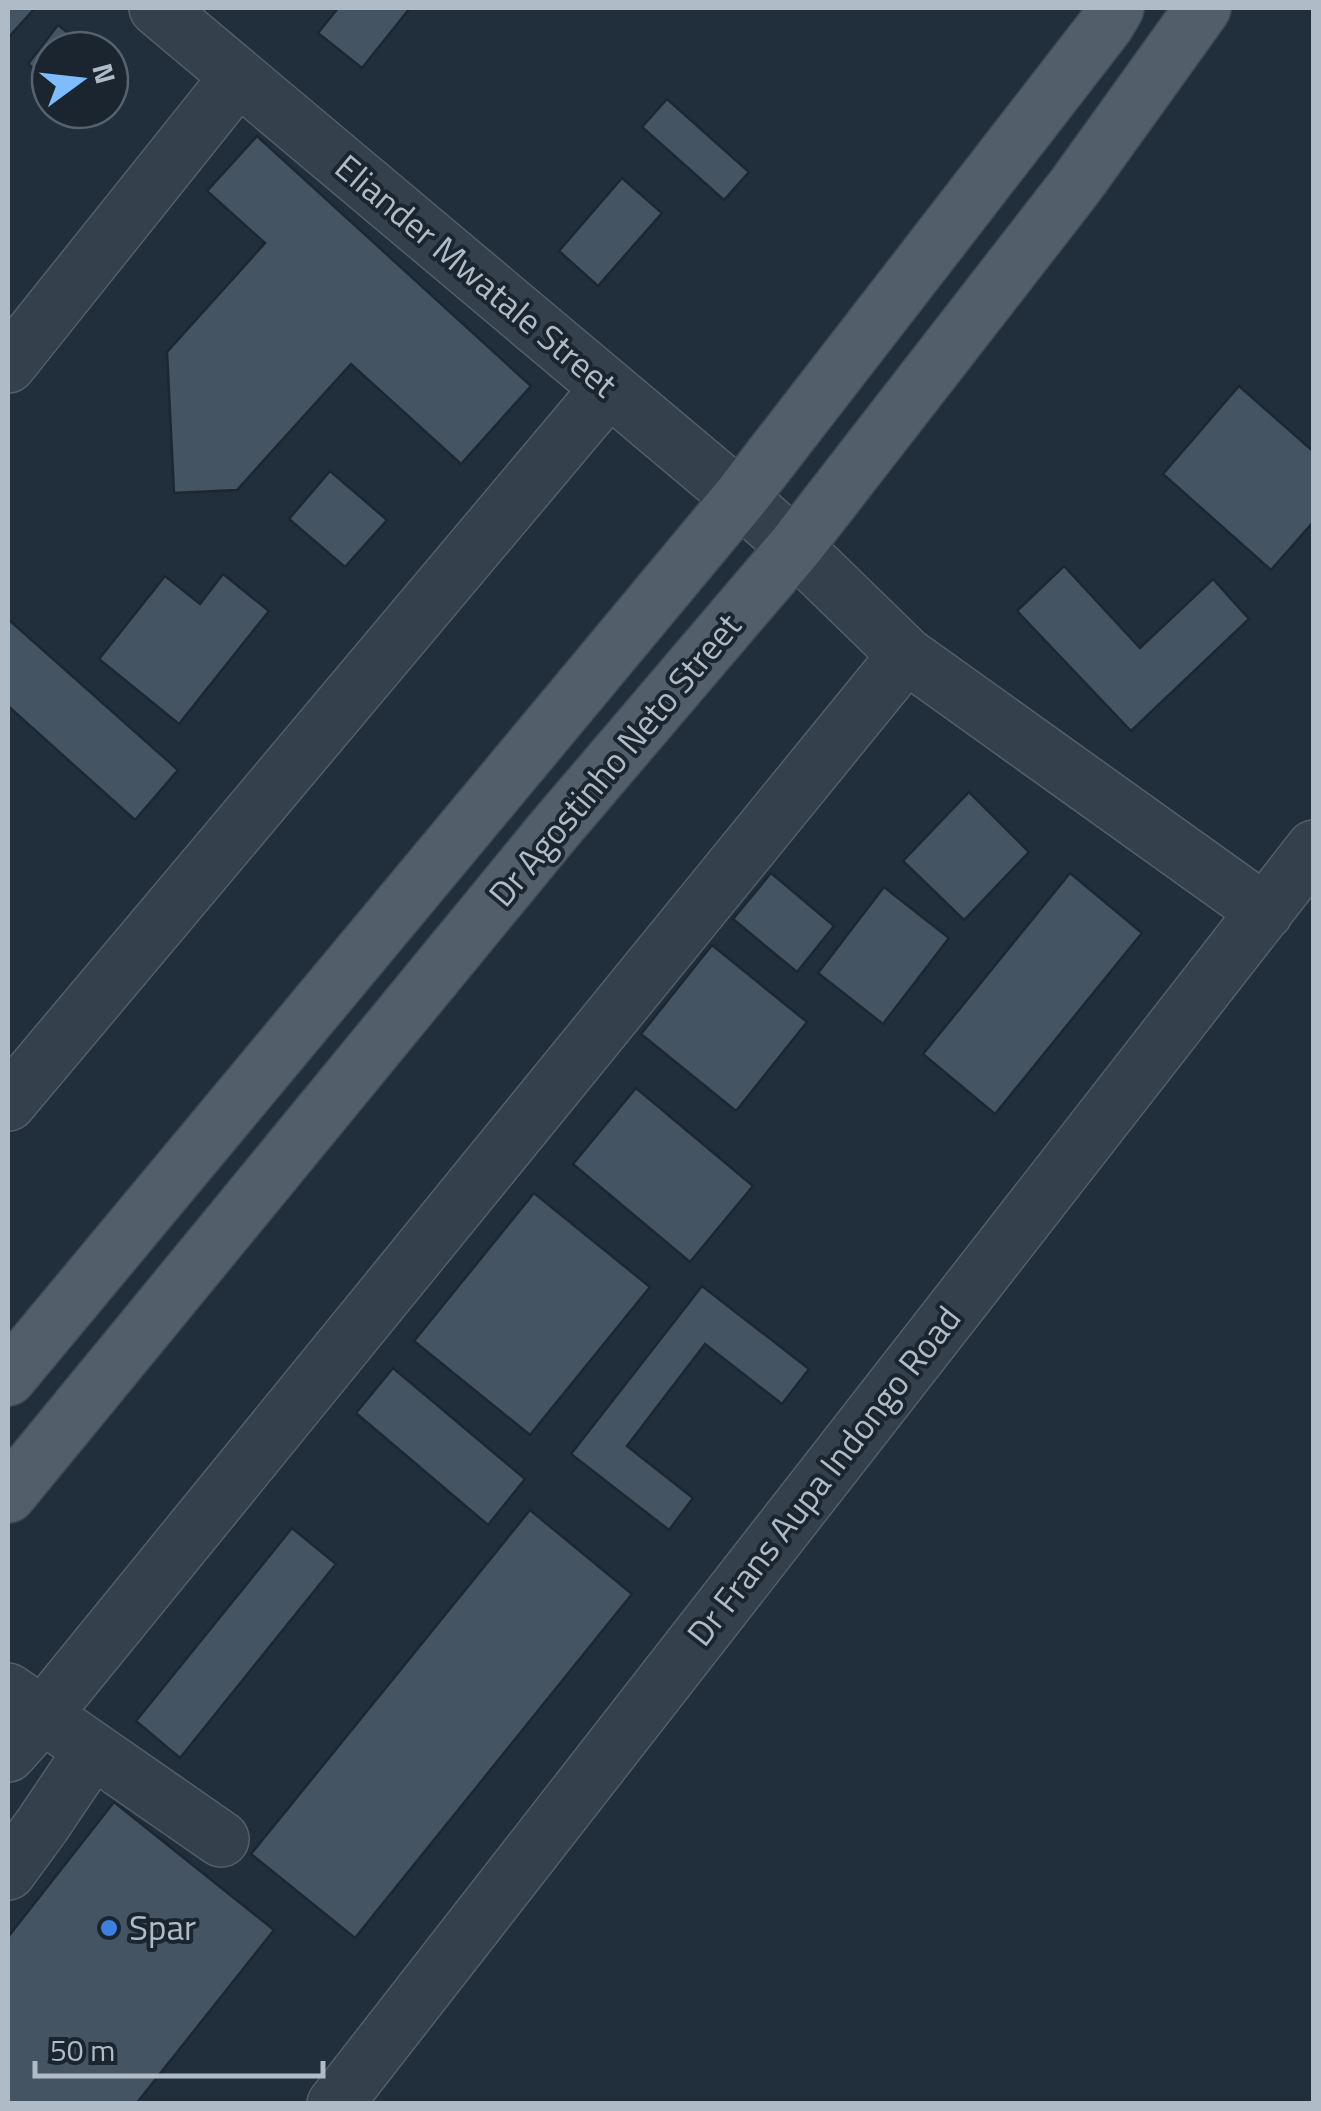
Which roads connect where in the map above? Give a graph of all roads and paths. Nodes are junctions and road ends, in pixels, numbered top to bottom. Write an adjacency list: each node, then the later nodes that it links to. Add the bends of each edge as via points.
1 (157, 8): 4 (street, Eliander Mwatale Street)
2 (1116, 8): 7 (main road, Dr Agostinho Neto Street)
3 (1202, 8): 8 (main road, Dr Agostinho Neto Street, via 1076,185)
4 (238, 76): 5 (street); 6 (street, Eliander Mwatale Street)
5 (8, 366)
6 (609, 388): 7 (street, Eliander Mwatale Street); 12 (street)
7 (740, 498): 8 (street, Eliander Mwatale Street); 13 (main road, Dr Agostinho Neto Street)
8 (795, 547): 9 (street, Eliander Mwatale Street); 14 (main road, Dr Agostinho Neto Street)
9 (906, 655): 11 (street, Eliander Mwatale Street); 15 (street)
10 (1314, 848): 11 (street, Dr Frans Aupa Indongo Road)
11 (1264, 912): 19 (street, Dr Frans Aupa Indongo Road)
12 (8, 1103)
13 (8, 1378)
14 (8, 1496)
15 (19, 1720): 16 (street)
16 (92, 1751): 17 (street); 18 (street)
17 (221, 1840)
18 (8, 1872)
19 (334, 2104)

